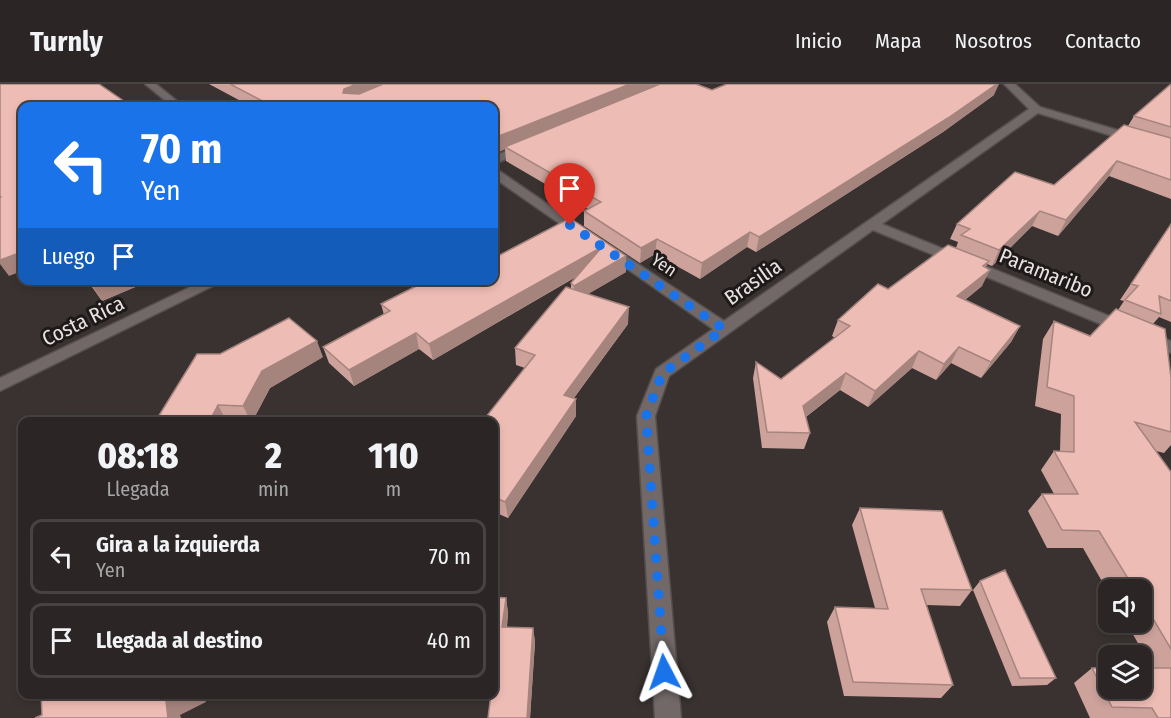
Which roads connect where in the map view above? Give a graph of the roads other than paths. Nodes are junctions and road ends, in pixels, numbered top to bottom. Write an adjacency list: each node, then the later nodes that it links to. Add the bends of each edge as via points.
1 (150, 84): 3 (street)
2 (1009, 84): 4 (street)
3 (173, 102)
4 (1036, 109): 6 (street); 9 (street, Brasilia)
5 (537, 142): 7 (street)
6 (1171, 150)
7 (498, 158)
8 (498, 176): 11 (street, Yen)
9 (872, 225): 11 (street, Brasilia); 12 (street, Paramaribo)
10 (208, 285): 13 (street, Costa Rica)
11 (724, 329): 14 (street, Brasilia, via 662,374 646,416)
12 (1171, 347)
13 (0, 386)
14 (668, 718)

